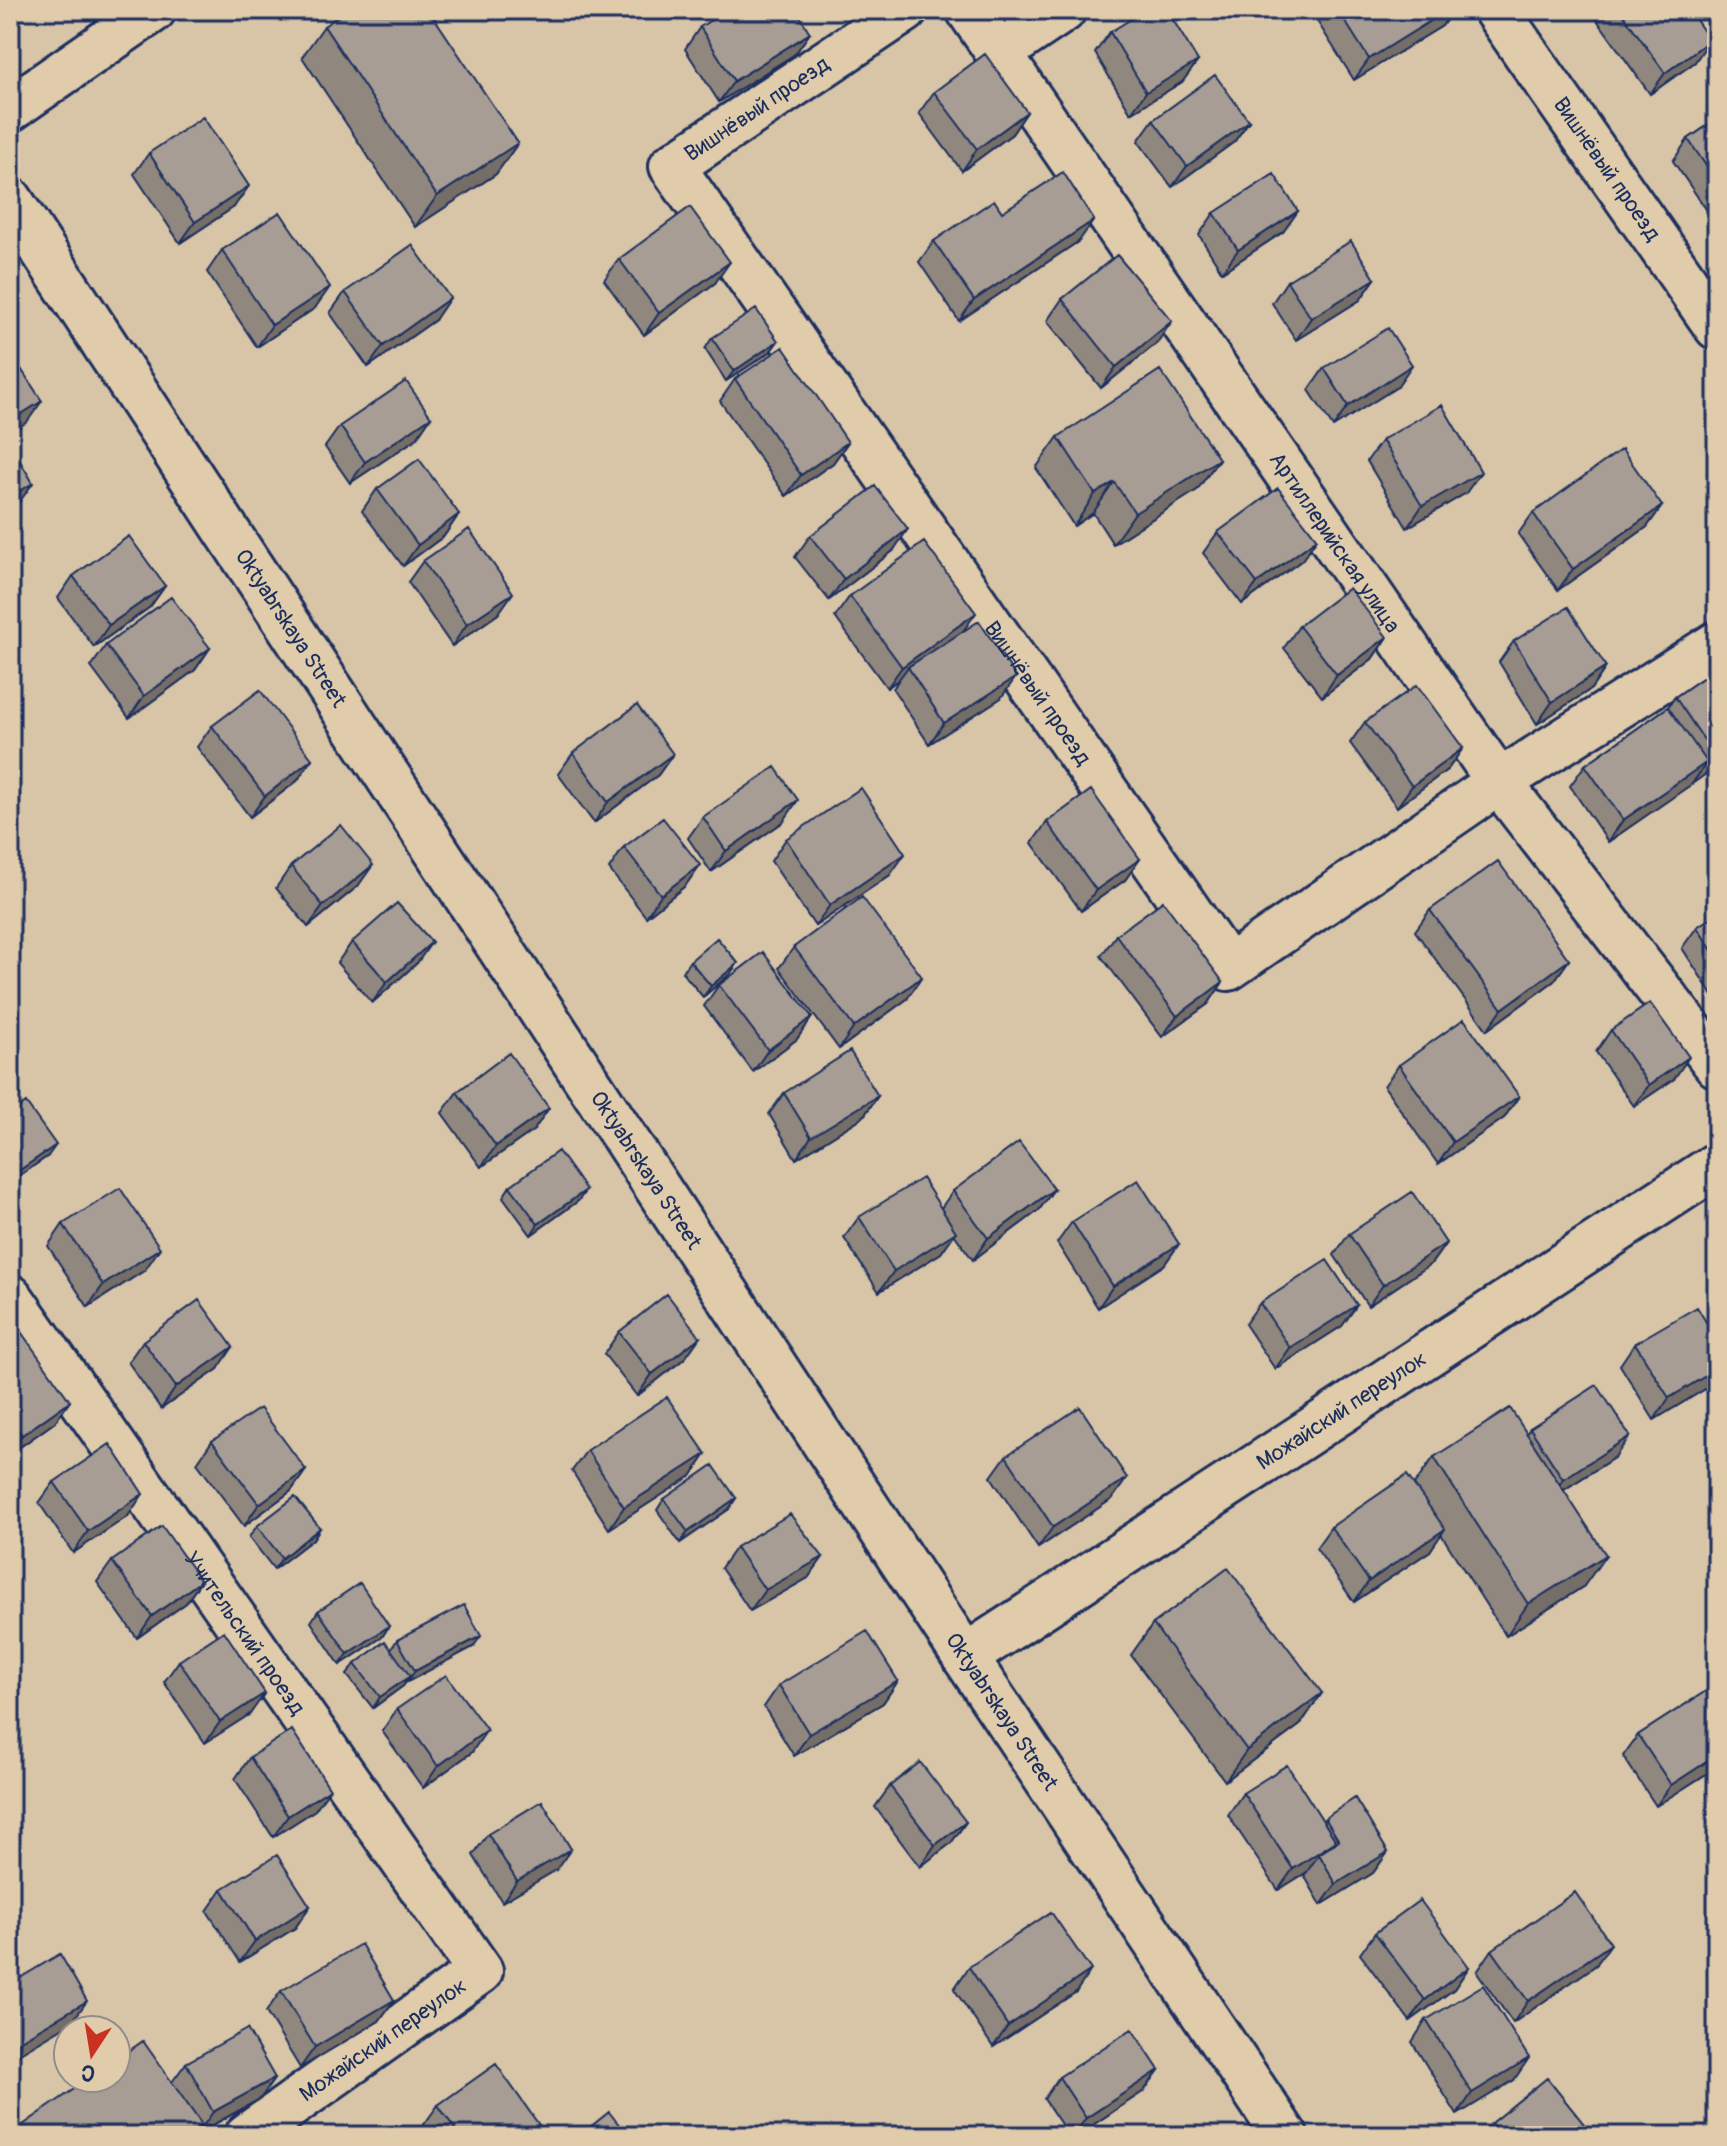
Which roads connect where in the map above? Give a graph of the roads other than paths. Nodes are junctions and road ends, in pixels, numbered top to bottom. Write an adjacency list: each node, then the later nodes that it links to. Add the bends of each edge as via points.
1 (153, 10): 7 (street)
2 (905, 10): 11 (street, Вишнёвый проезд, via 672,166 1228,968)
3 (969, 10): 6 (street, Артиллерийская улица)
4 (1063, 10): 6 (street)
5 (1496, 10): 9 (street, Вишнёвый проезд)
6 (999, 53): 11 (street, Артиллерийская улица)
7 (10, 109)
8 (10, 200): 15 (street, Oktyabrskaya Street)
9 (1717, 327)
10 (1717, 644): 11 (street, Вишнёвый проезд)
11 (1499, 782): 12 (street, Артиллерийская улица)
12 (1717, 1065)
13 (1717, 1165): 15 (street, Можайский переулок)
14 (10, 1297): 16 (street, Учительский проезд)
15 (965, 1657): 18 (street, Oktyabrskaya Street)
16 (480, 1971): 17 (street, Можайский переулок)
17 (247, 2136)
18 (1285, 2136)

